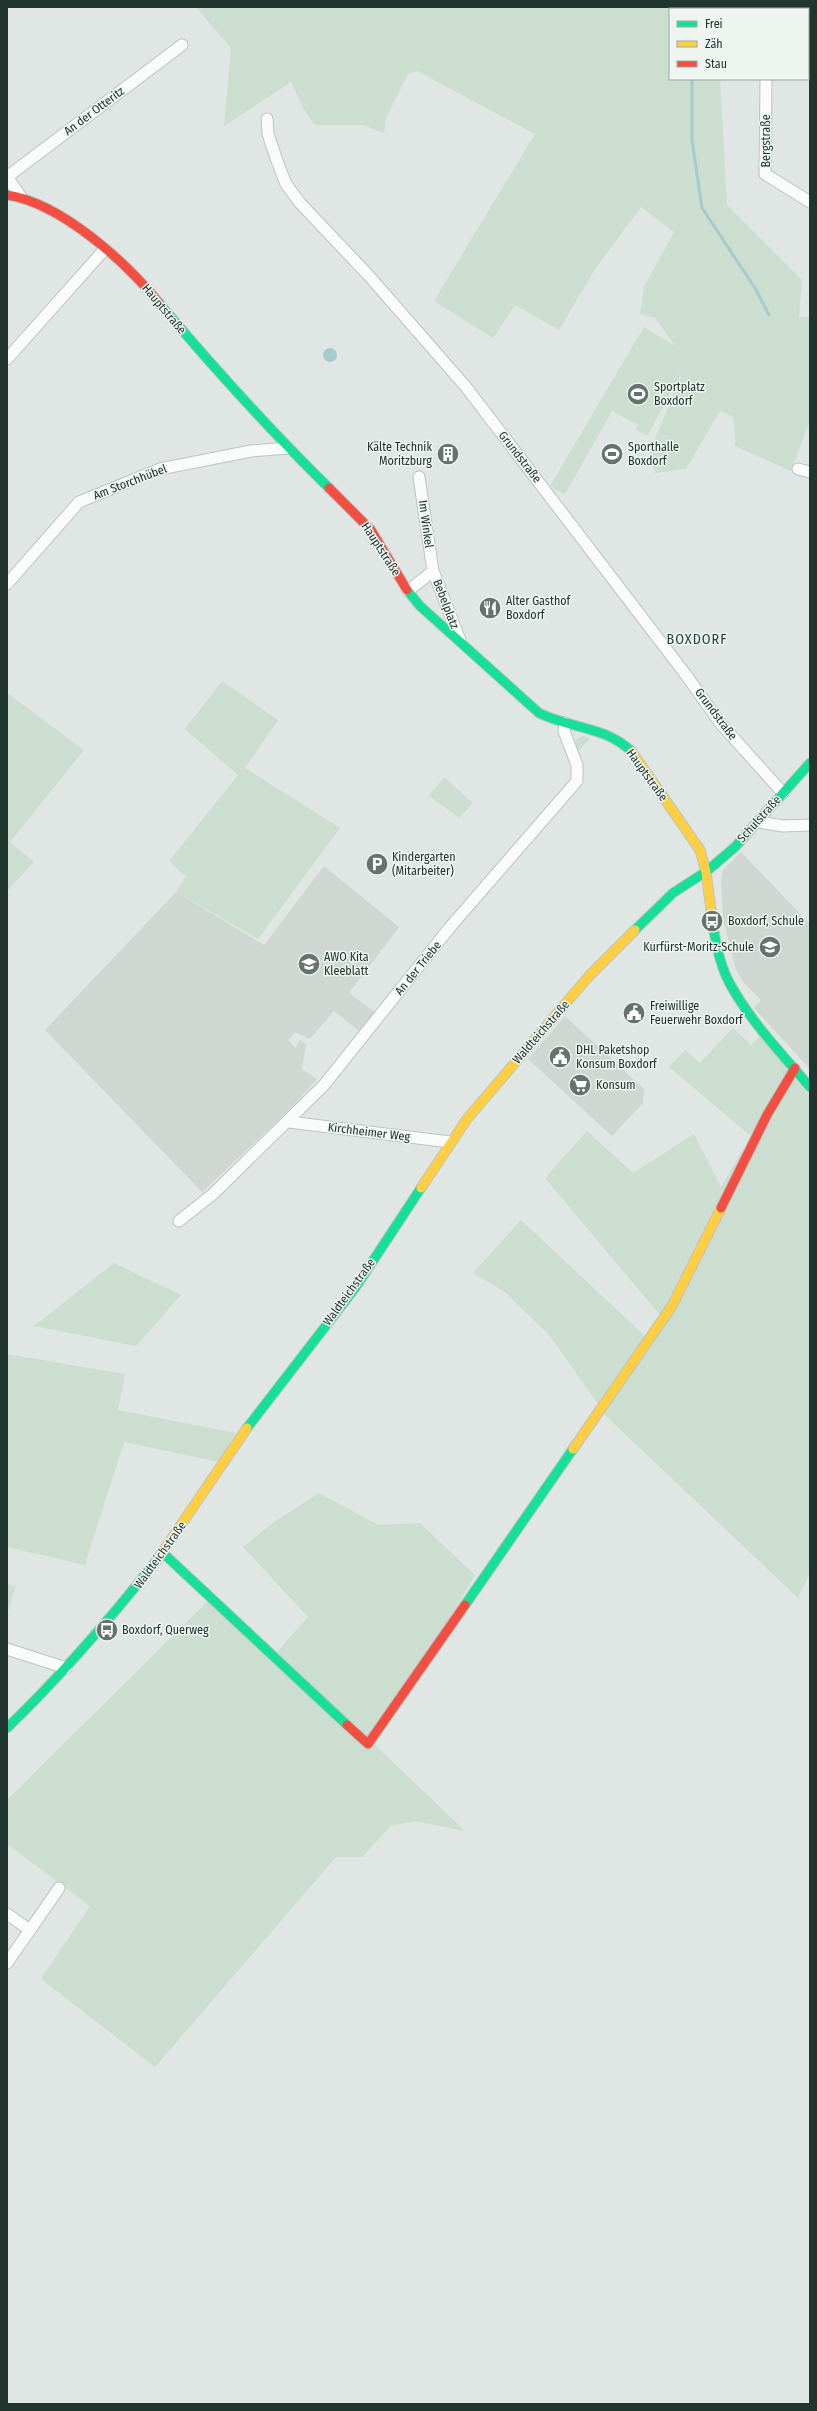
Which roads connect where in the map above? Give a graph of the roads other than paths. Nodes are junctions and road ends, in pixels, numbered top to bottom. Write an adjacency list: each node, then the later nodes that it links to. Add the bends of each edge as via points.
1 (182, 45): 4 (street, An der Otteritz)
2 (766, 80): 7 (street, Bergstraße, via 765,174)
3 (267, 119): 20 (street, Grundstraße, via 268,134 286,184 300,203 370,277 466,387 721,724)
4 (7, 177): 6 (street)
5 (7, 194): 6 (street, Hauptstraße)
6 (21, 197): 8 (street, Hauptstraße, via 67,220)
7 (810, 202)
8 (105, 249): 9 (street); 10 (street, Hauptstraße, via 138,277)
9 (7, 358)
10 (288, 448): 15 (street, Am Storchhübel, via 251,451 160,468 79,502); 16 (street, Hauptstraße, via 371,530)
11 (798, 469): 12 (street)
12 (810, 472)
13 (420, 477): 14 (street, Im Winkel)
14 (433, 571): 16 (street, Bebelplatz); 17 (street, Bebelplatz)
15 (7, 584)
16 (408, 591): 17 (street, Hauptstraße, via 420,606)
17 (462, 645): 18 (street, Hauptstraße, via 539,713)
18 (565, 723): 23 (street, Hauptstraße, via 604,733 621,741 632,752 700,850); 26 (street, An der Triebe, via 564,731 577,765 577,781 451,926 324,1085)
19 (810, 763): 20 (street, Schulstraße)
20 (783, 793): 21 (street, Schulstraße)
21 (758, 822): 22 (street, via 783,826); 23 (street, Schulstraße)
22 (810, 824)
23 (706, 872): 24 (street, Hauptstraße, via 715,941 729,982 758,1025); 27 (street, Waldteichstraße, via 673,893 589,976)
24 (795, 1068): 25 (street, Hauptstraße); 29 (street, via 766,1115 672,1306 368,1744)
25 (810, 1087)
26 (291, 1120): 27 (street, Kirchheimer Weg); 28 (street, An der Triebe, via 213,1194)
27 (450, 1142): 29 (street, Waldteichstraße, via 355,1288 250,1423)
28 (179, 1221)
29 (163, 1553): 31 (street, Waldteichstraße, via 133,1592)
30 (7, 1649): 31 (street)
31 (66, 1668): 32 (street, Waldteichstraße)
32 (7, 1728)
33 (59, 1888): 35 (street)
34 (7, 1914): 35 (street)
35 (30, 1930): 36 (street)
36 (7, 1963)

